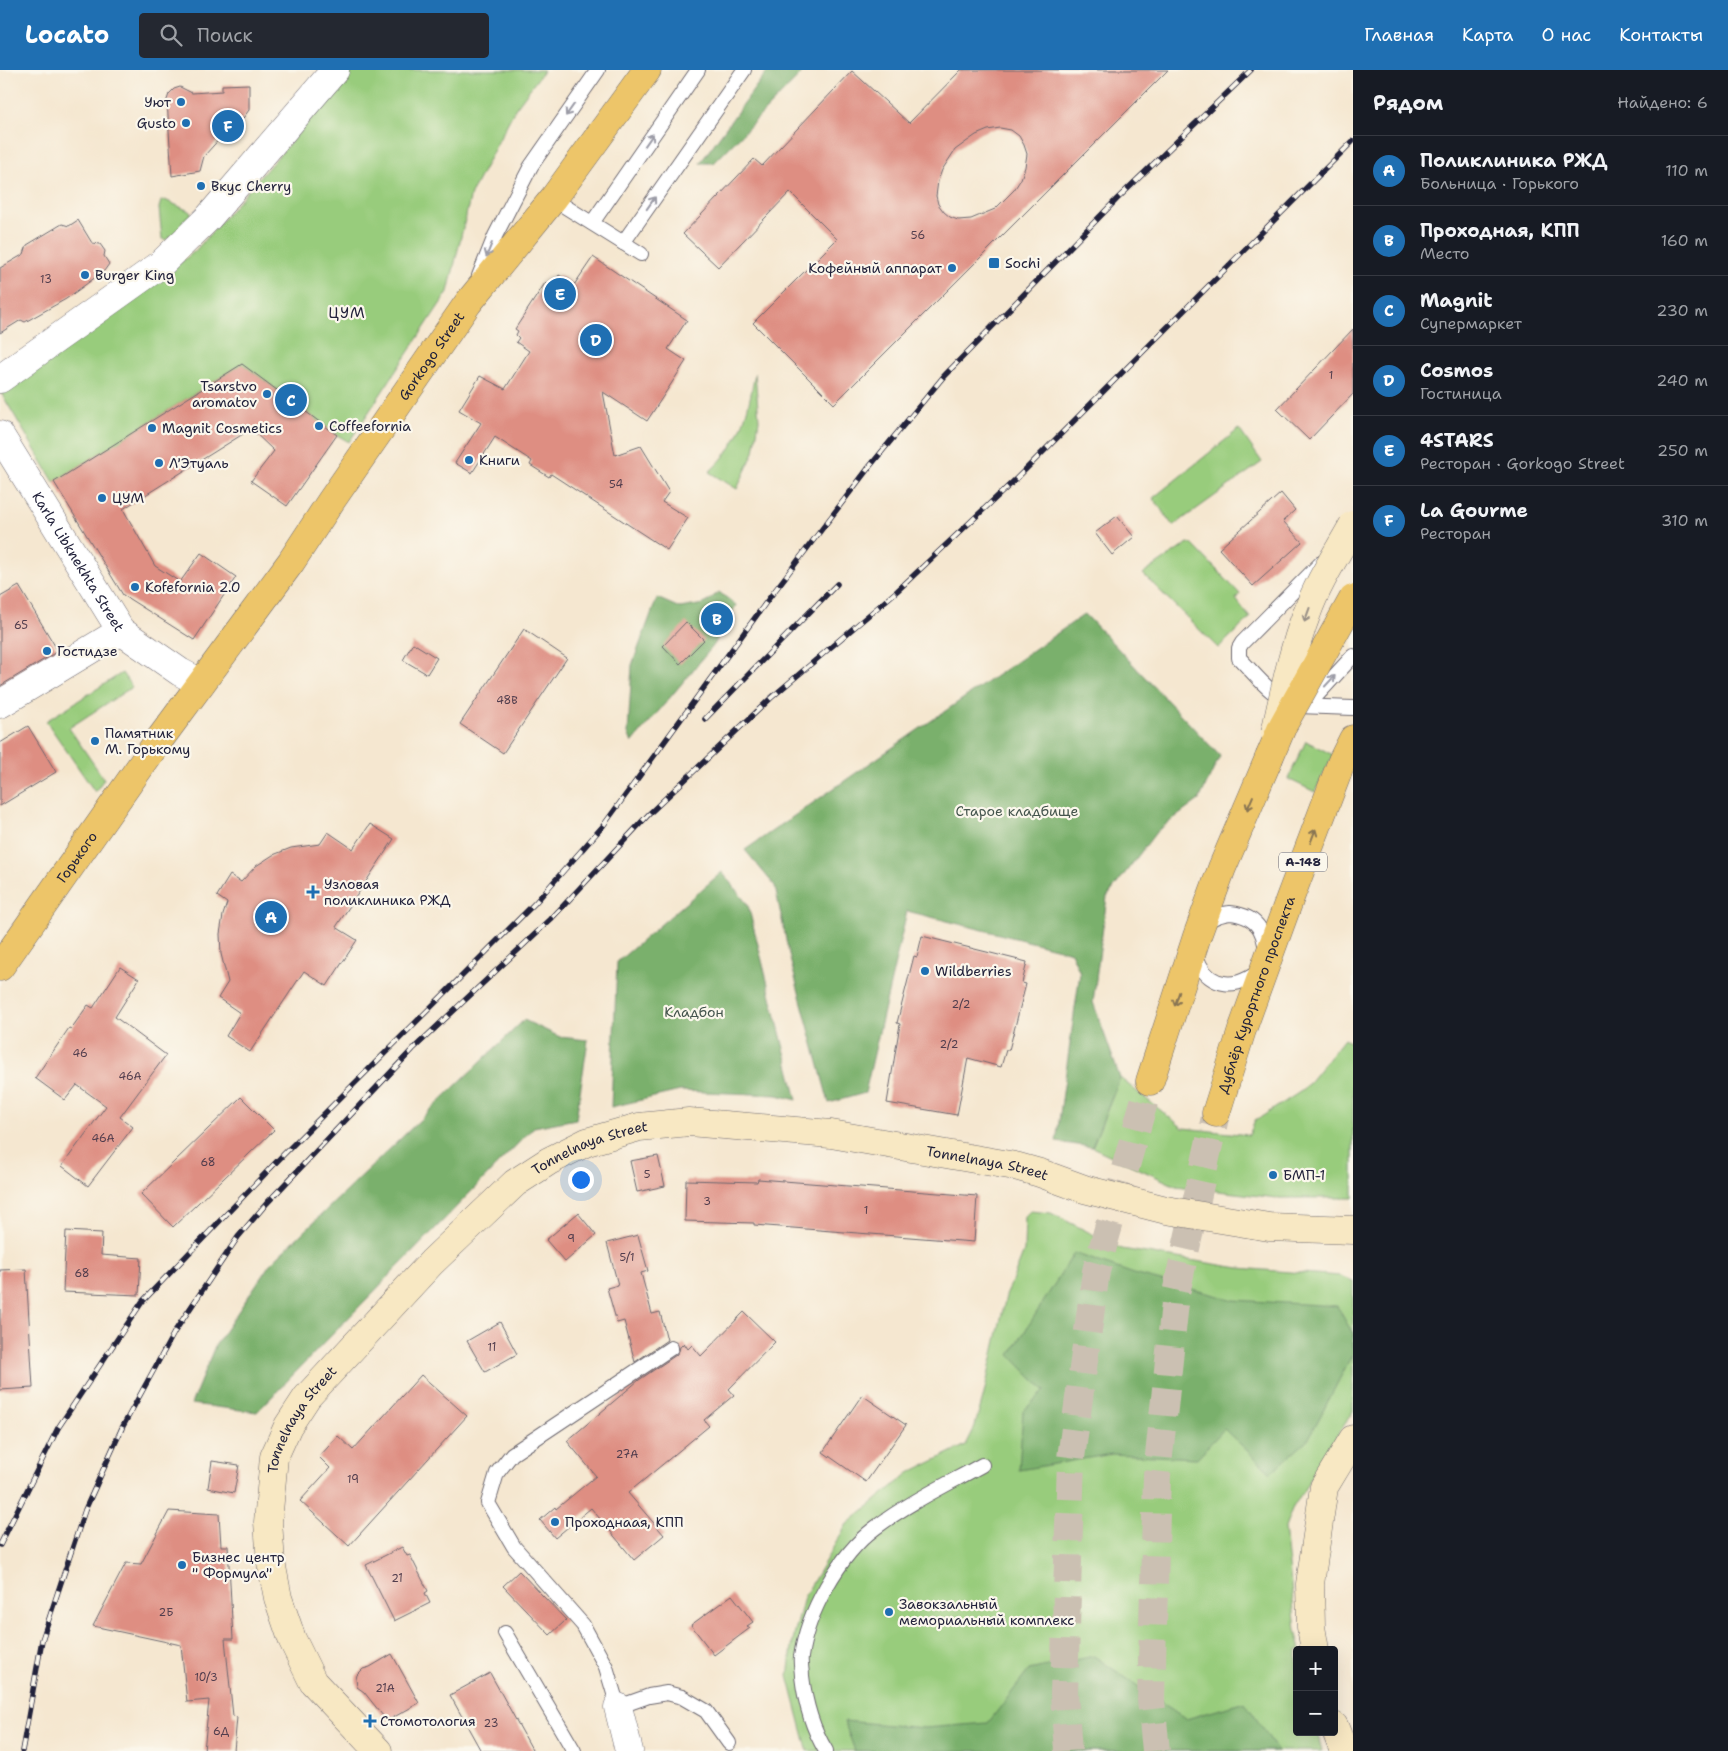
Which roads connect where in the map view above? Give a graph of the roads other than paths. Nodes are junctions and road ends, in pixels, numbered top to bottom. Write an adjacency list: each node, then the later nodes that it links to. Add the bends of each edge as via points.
1 (335, 70): 11 (street, via 209,217 160,265)
2 (598, 70): 10 (lane, one-way to 10, via 531,166 495,236)
3 (647, 70): 6 (main road, Gorkogo Street)
4 (698, 70): 7 (lane, one-way to 4)
5 (744, 70): 8 (lane, one-way to 5)
6 (554, 200): 7 (lane); 10 (main road, Gorkogo Street)
7 (592, 223): 8 (lane)
8 (623, 243): 9 (lane)
9 (641, 254)
10 (468, 303): 17 (main road, Gorkogo Street, via 291,562)
11 (0, 379)
12 (0, 436): 15 (street, Karla Libknekhta Street)
13 (1353, 526): 19 (lane, via 1347,537 1239,648 1239,658 1276,696 1290,704); 23 (main road, А-148, one-way to 23, bridge, via 1307,613 1290,666)
14 (1353, 599): 23 (main road, А-148, bridge, via 1283,725)
15 (120, 631): 17 (street, Karla Libknekhta Street); 18 (street)
16 (1353, 656): 19 (lane, one-way to 16)
17 (201, 683): 21 (main road, Gorkogo Street)
18 (0, 704)
19 (1307, 706): 20 (lane)
20 (1353, 708)
21 (154, 747): 26 (main road, Горького)
22 (1348, 750): 25 (main road, Дублёр Курортного проспекта / А-148, one-way to 22)
23 (1269, 758): 24 (main road, А-148, one-way to 24)
24 (1197, 936): 25 (lane, А-148, via 1198,963 1218,982 1232,984 1245,981); 25 (lane, А-148, via 1216,916 1230,913 1244,916 1263,934); 27 (main road, А-148, one-way to 27)
25 (1267, 964): 28 (main road, Дублёр Курортного проспекта / А-148)
26 (0, 967)
27 (1150, 1081)
28 (1216, 1113)
29 (1319, 1230): 30 (main road, Tonnelnaya Street); 31 (main road); 40 (main road, Tonnelnaya Street, via 1269,1227 1166,1210 1084,1189 1015,1166 831,1134 737,1125 689,1122 639,1127 587,1142 549,1161 515,1184 432,1262 307,1397 288,1426 274,1457 268,1522 270,1554 278,1598 292,1639 313,1682)
30 (1353, 1230)
31 (1353, 1244)
32 (671, 1348): 37 (lane, via 512,1454 497,1473 488,1502 514,1547 583,1625 606,1667)
33 (1353, 1439): 36 (main road, via 1324,1486 1310,1584)
34 (982, 1465): 43 (lane, via 874,1529 848,1553 825,1588 808,1629 801,1658 807,1710)
35 (505, 1633): 41 (lane)
36 (1314, 1646)
37 (618, 1707): 39 (lane, via 667,1692 706,1711); 42 (street)
38 (1338, 1736): 44 (main road)
39 (729, 1743)
40 (378, 1751)
41 (574, 1751)
42 (629, 1751)
43 (826, 1751)
44 (1344, 1751)

